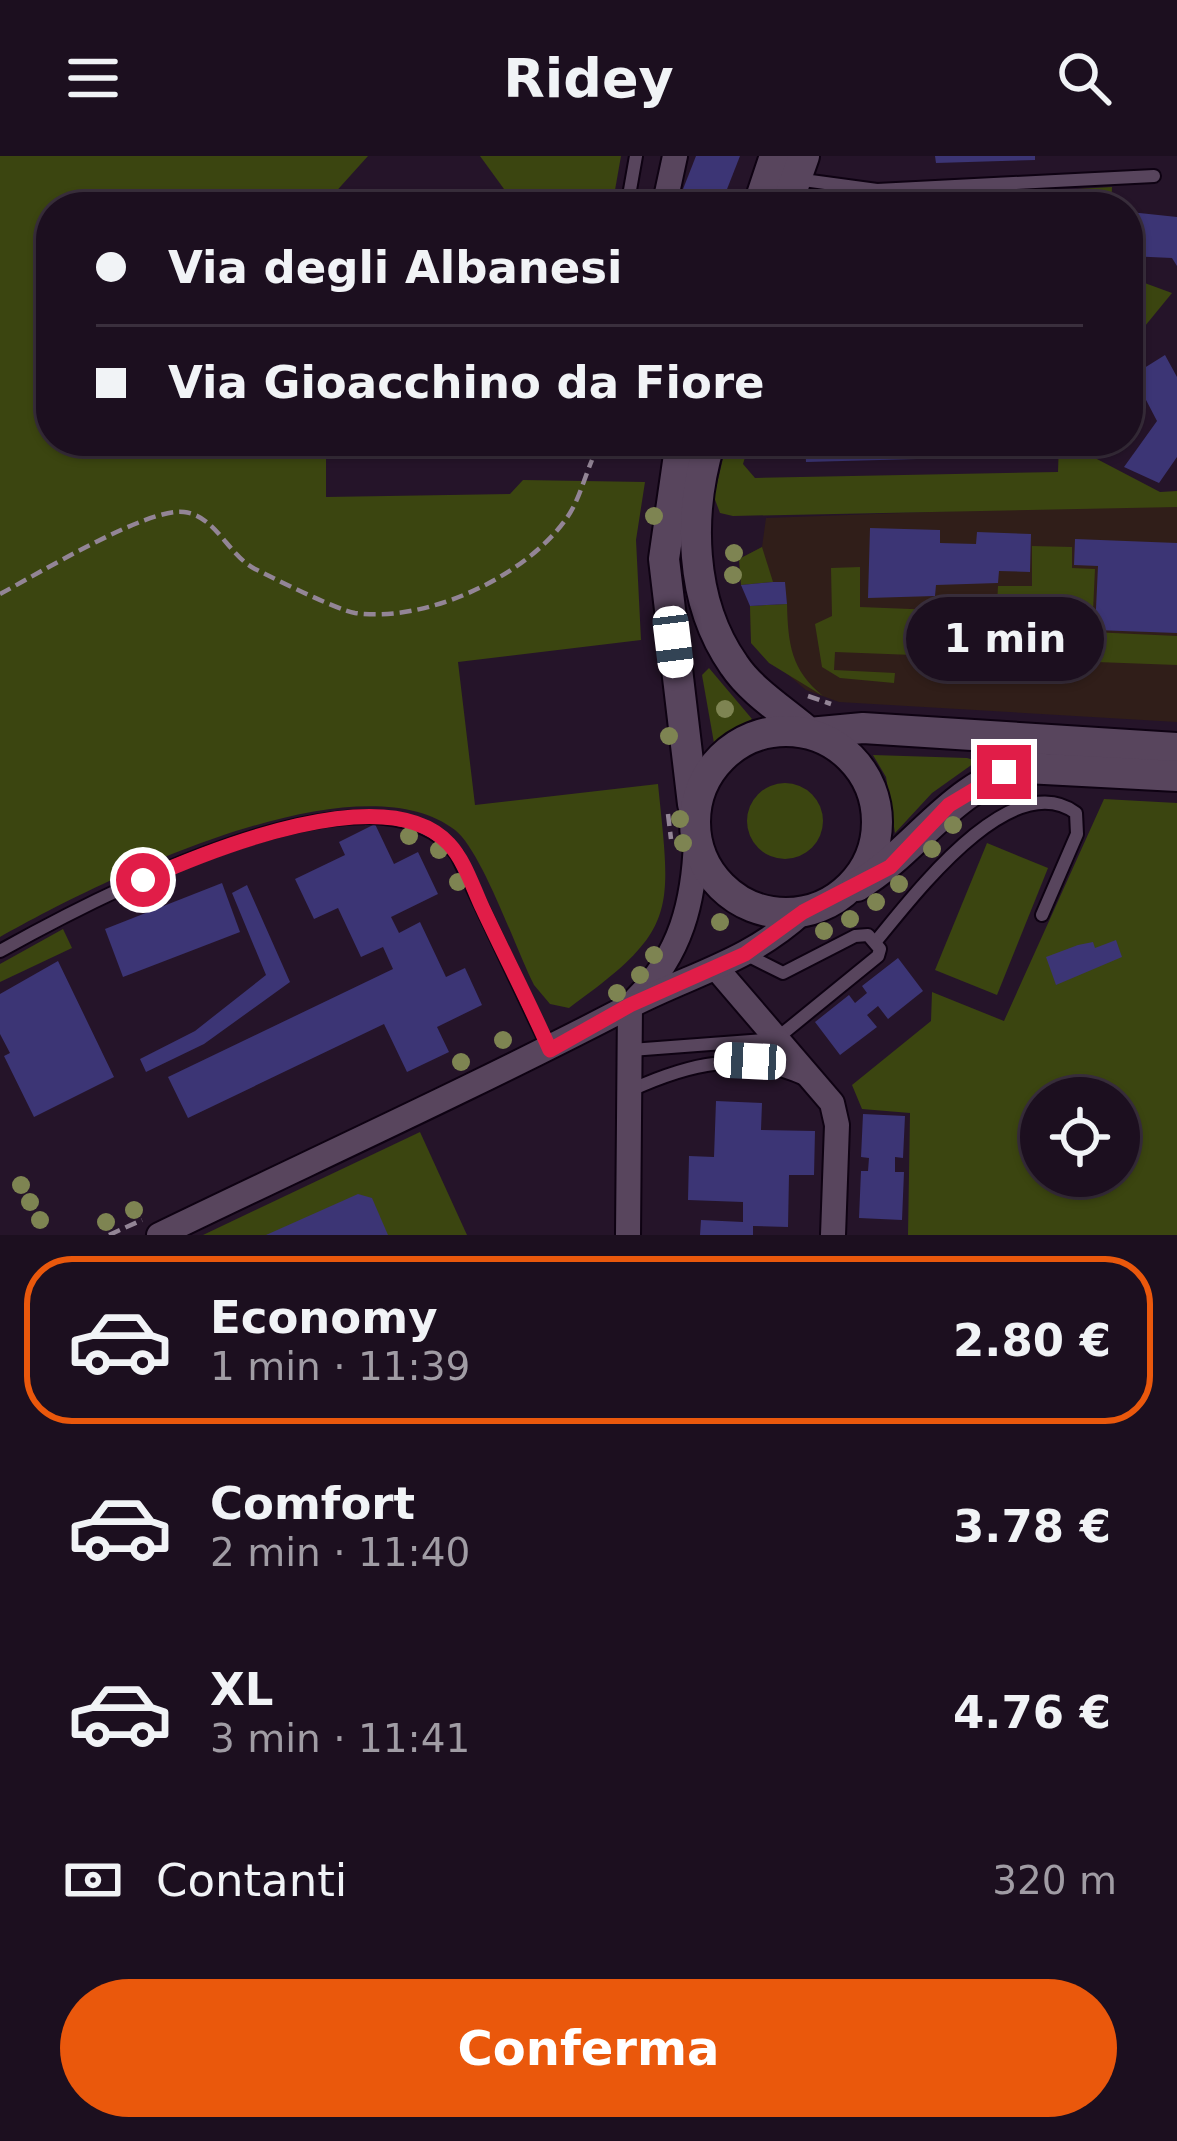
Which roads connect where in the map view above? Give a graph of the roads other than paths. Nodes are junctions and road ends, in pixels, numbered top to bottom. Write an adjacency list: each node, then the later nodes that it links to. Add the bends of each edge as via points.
1 (636, 156): 5 (lane)
2 (675, 156): 6 (street)
3 (790, 174): 4 (lane, via 877,190)
4 (1154, 176)
5 (630, 192)
6 (667, 192)
7 (687, 456): 12 (street, via 664,560)
8 (691, 456): 9 (street, via 706,606 734,666)
9 (809, 733): 10 (street, via 863,728); 12 (street, via 770,732 733,747 706,777); 13 (street, via 854,760 876,807 869,859)
10 (1177, 748)
11 (1177, 776): 13 (street, via 1004,772 949,805 890,867)
12 (695, 828): 14 (street, via 713,877 743,904); 20 (street, via 694,893 682,932)
13 (836, 899): 14 (street)
14 (803, 912): 18 (street)
15 (1042, 915): 16 (lane, via 1079,822 1060,805 1024,808 966,840)
16 (877, 940): 18 (lane, via 855,936 783,973); 21 (lane, via 878,956)
17 (0, 951): 22 (lane, via 224,844 317,823 403,821 440,835 458,855)
18 (745, 954): 19 (street)
19 (717, 969): 20 (street); 21 (street)
20 (630, 1005): 22 (street); 23 (street)
21 (776, 1039): 23 (lane); 24 (street)
22 (550, 1050): 26 (street)
23 (631, 1050): 25 (street)
24 (819, 1085): 25 (lane, via 777,1067 723,1060); 28 (street, via 837,1125)
25 (631, 1090): 27 (street)
26 (159, 1235)
27 (628, 1235)
28 (833, 1235)

